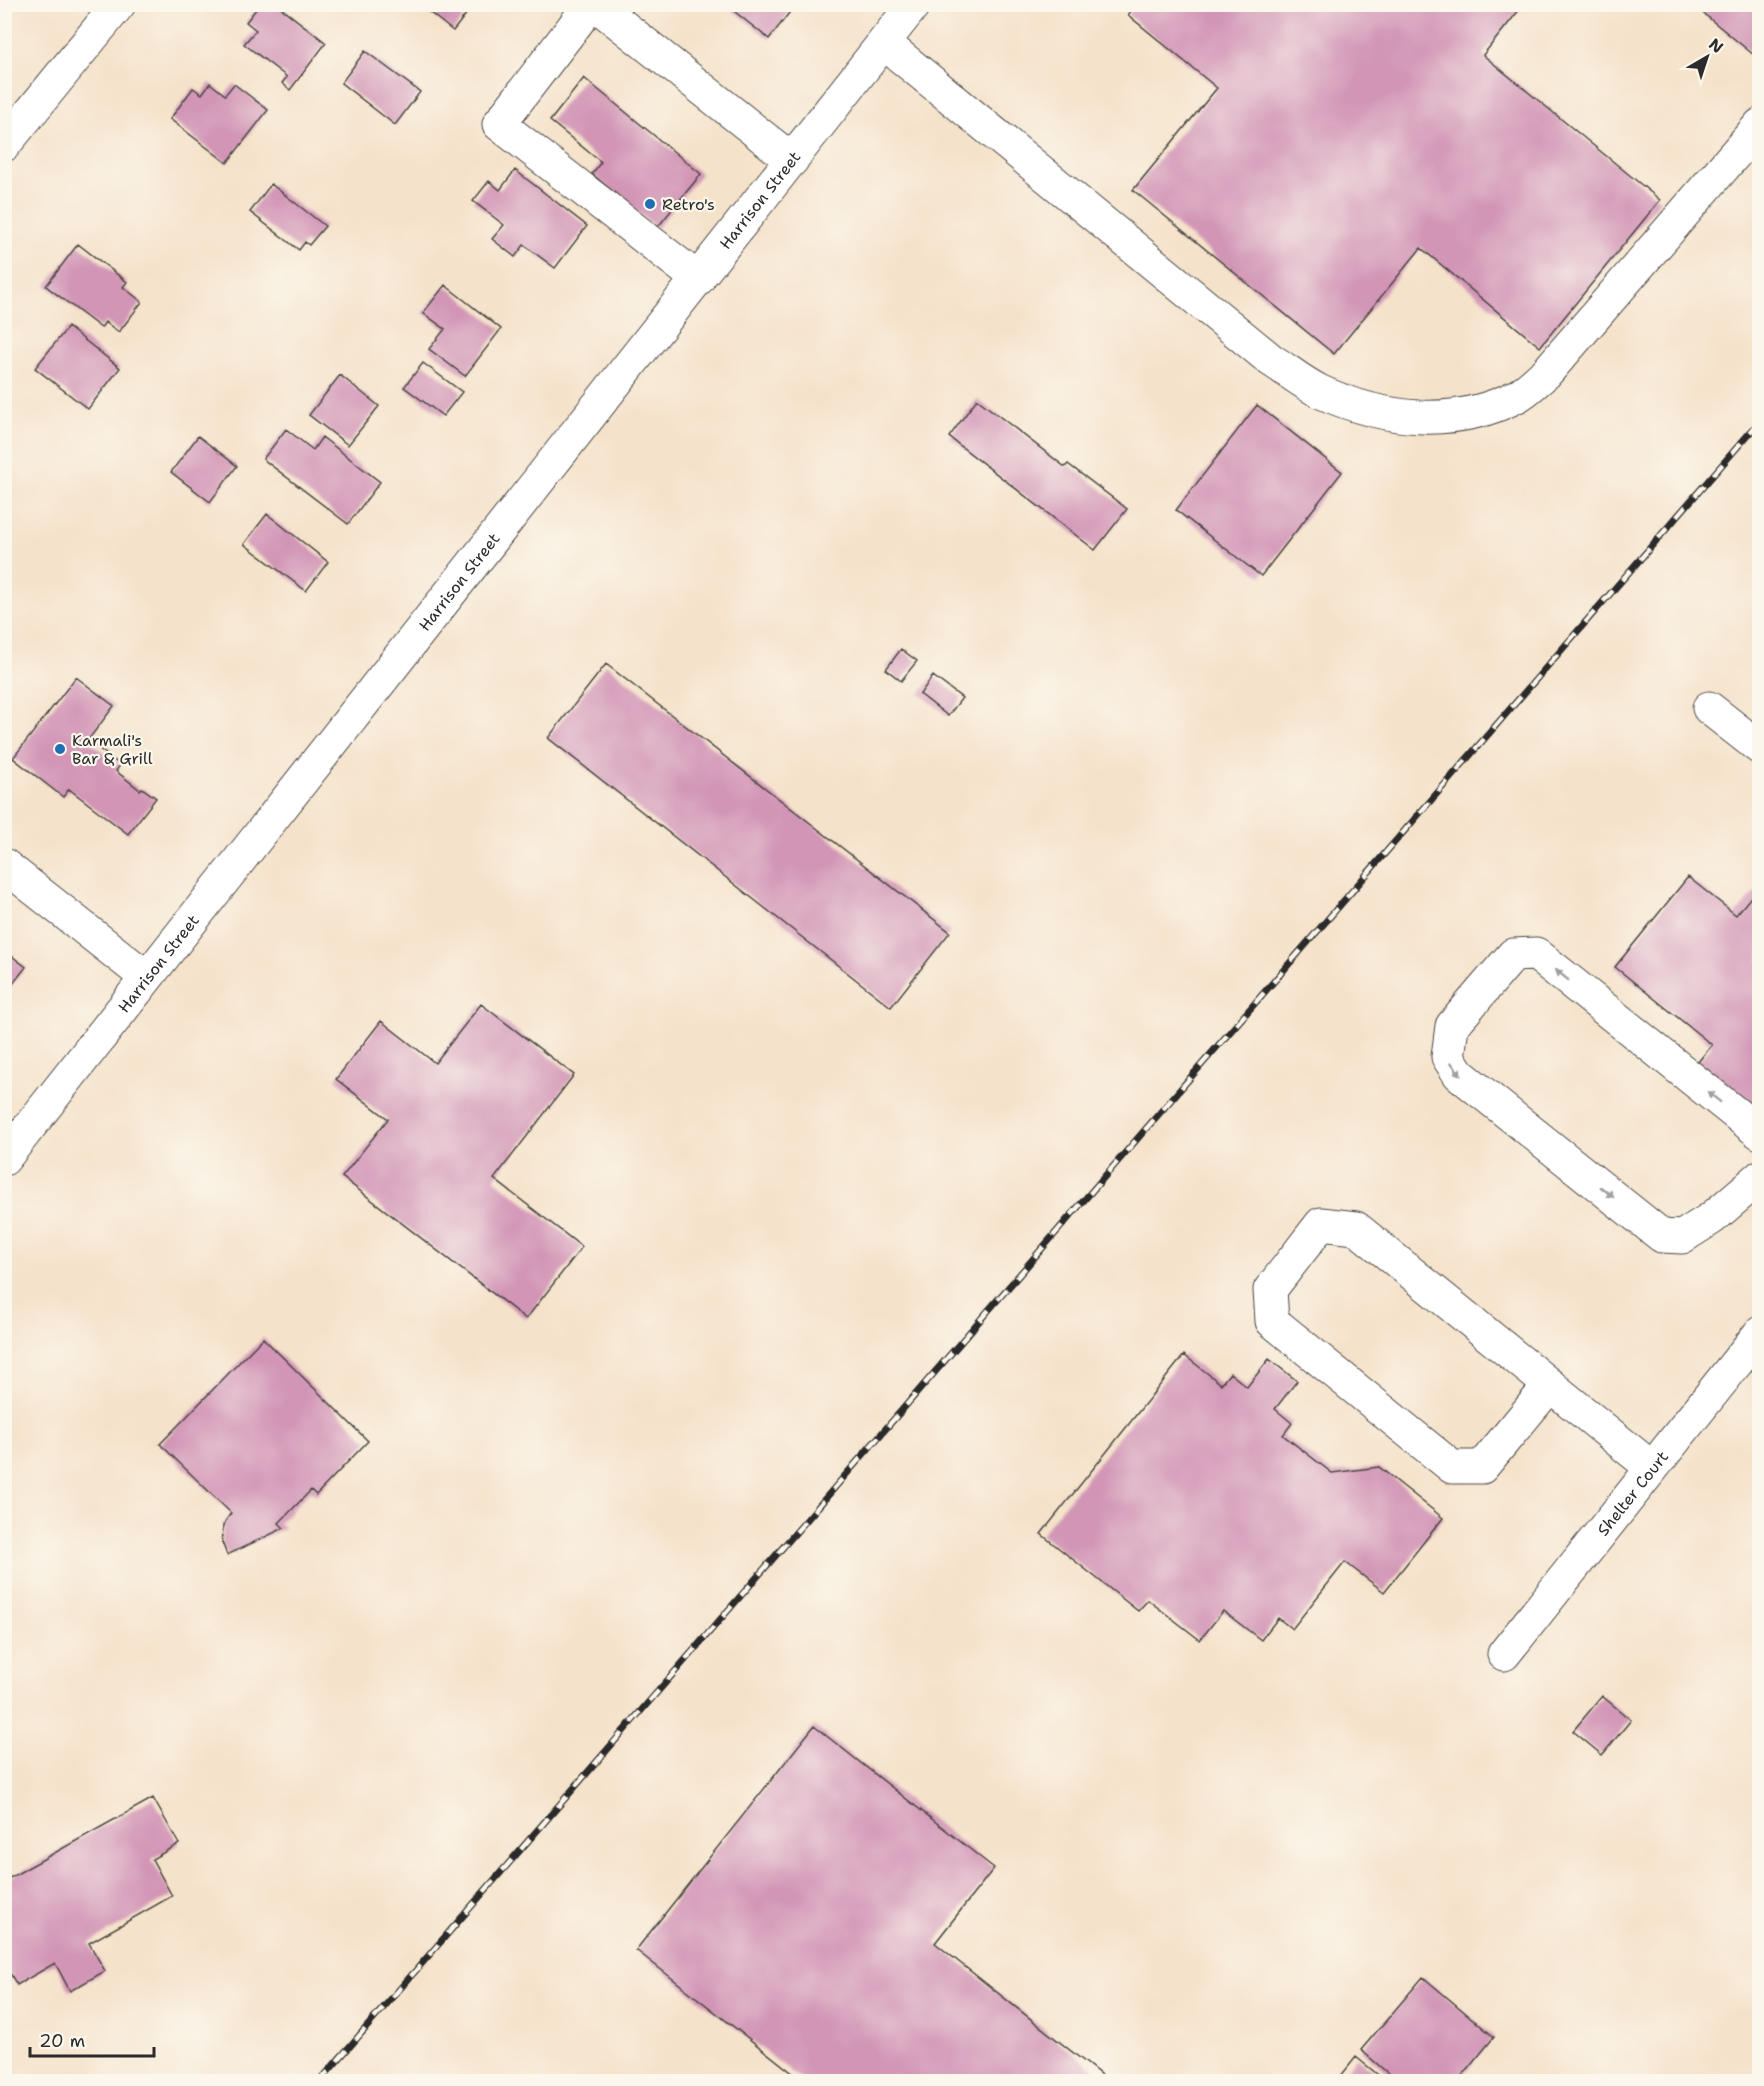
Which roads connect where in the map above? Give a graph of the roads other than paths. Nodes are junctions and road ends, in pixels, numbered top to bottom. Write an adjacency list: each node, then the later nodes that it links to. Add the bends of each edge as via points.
1 (119, 4): 6 (street)
2 (593, 4): 7 (street); 8 (street, via 499,124)
3 (914, 4): 4 (street, Harrison Street)
4 (884, 43): 5 (street, via 1271,360 1320,391 1376,412 1439,418 1478,411 1517,396 1546,373); 7 (street, Harrison Street)
5 (1760, 125)
6 (4, 145)
7 (792, 160): 8 (street, Harrison Street)
8 (698, 279): 12 (street, Harrison Street)
9 (1708, 708): 10 (street)
10 (1760, 748)
11 (4, 864): 12 (street)
12 (146, 977): 14 (street, Harrison Street)
13 (1760, 1133): 15 (street, one-way to 15, via 1536,954 1513,956 1452,1026 1448,1057 1459,1074 1662,1236 1682,1237 1712,1218)
14 (4, 1159)
15 (1760, 1177)
16 (1760, 1333): 18 (street, Shelter Court)
17 (1550, 1385): 17 (street, via 1356,1228 1322,1224 1270,1290 1272,1321 1452,1467 1482,1467); 18 (street)
18 (1652, 1468): 19 (street, Shelter Court)
19 (1504, 1654)

